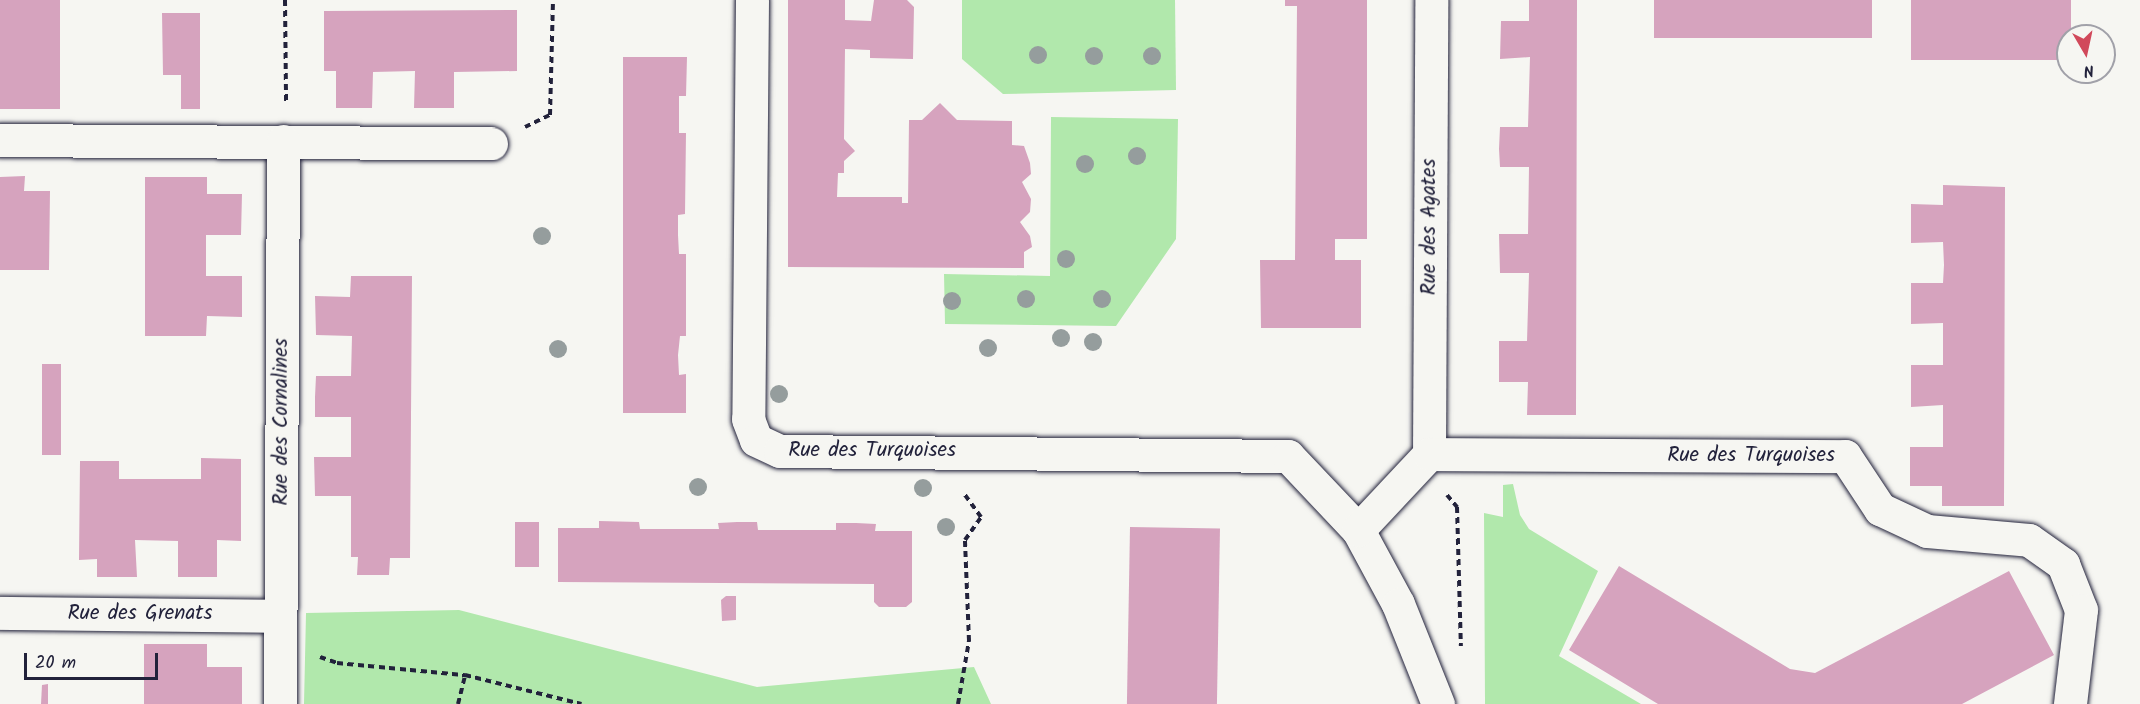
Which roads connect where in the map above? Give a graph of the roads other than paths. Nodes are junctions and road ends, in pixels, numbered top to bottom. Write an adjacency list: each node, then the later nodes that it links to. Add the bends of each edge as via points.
1 (752, 0): 7 (street, Rue des Turquoises, via 748,419 756,440 780,451 1288,456)
2 (1431, 0): 6 (street, Rue des Agates)
3 (0, 140): 4 (street)
4 (283, 141): 5 (street); 9 (street, Rue des Cornalines)
5 (491, 143)
6 (1425, 458): 7 (street); 12 (street, Rue des Turquoises, via 1845,456 1880,509 1927,531 2029,540 2063,564 2081,610)
7 (1358, 530): 11 (street, via 1398,604)
8 (0, 614): 9 (street, Rue des Grenats)
9 (280, 630): 10 (street, Rue des Cornalines)
10 (280, 704)
11 (1438, 704)
12 (2070, 704)

